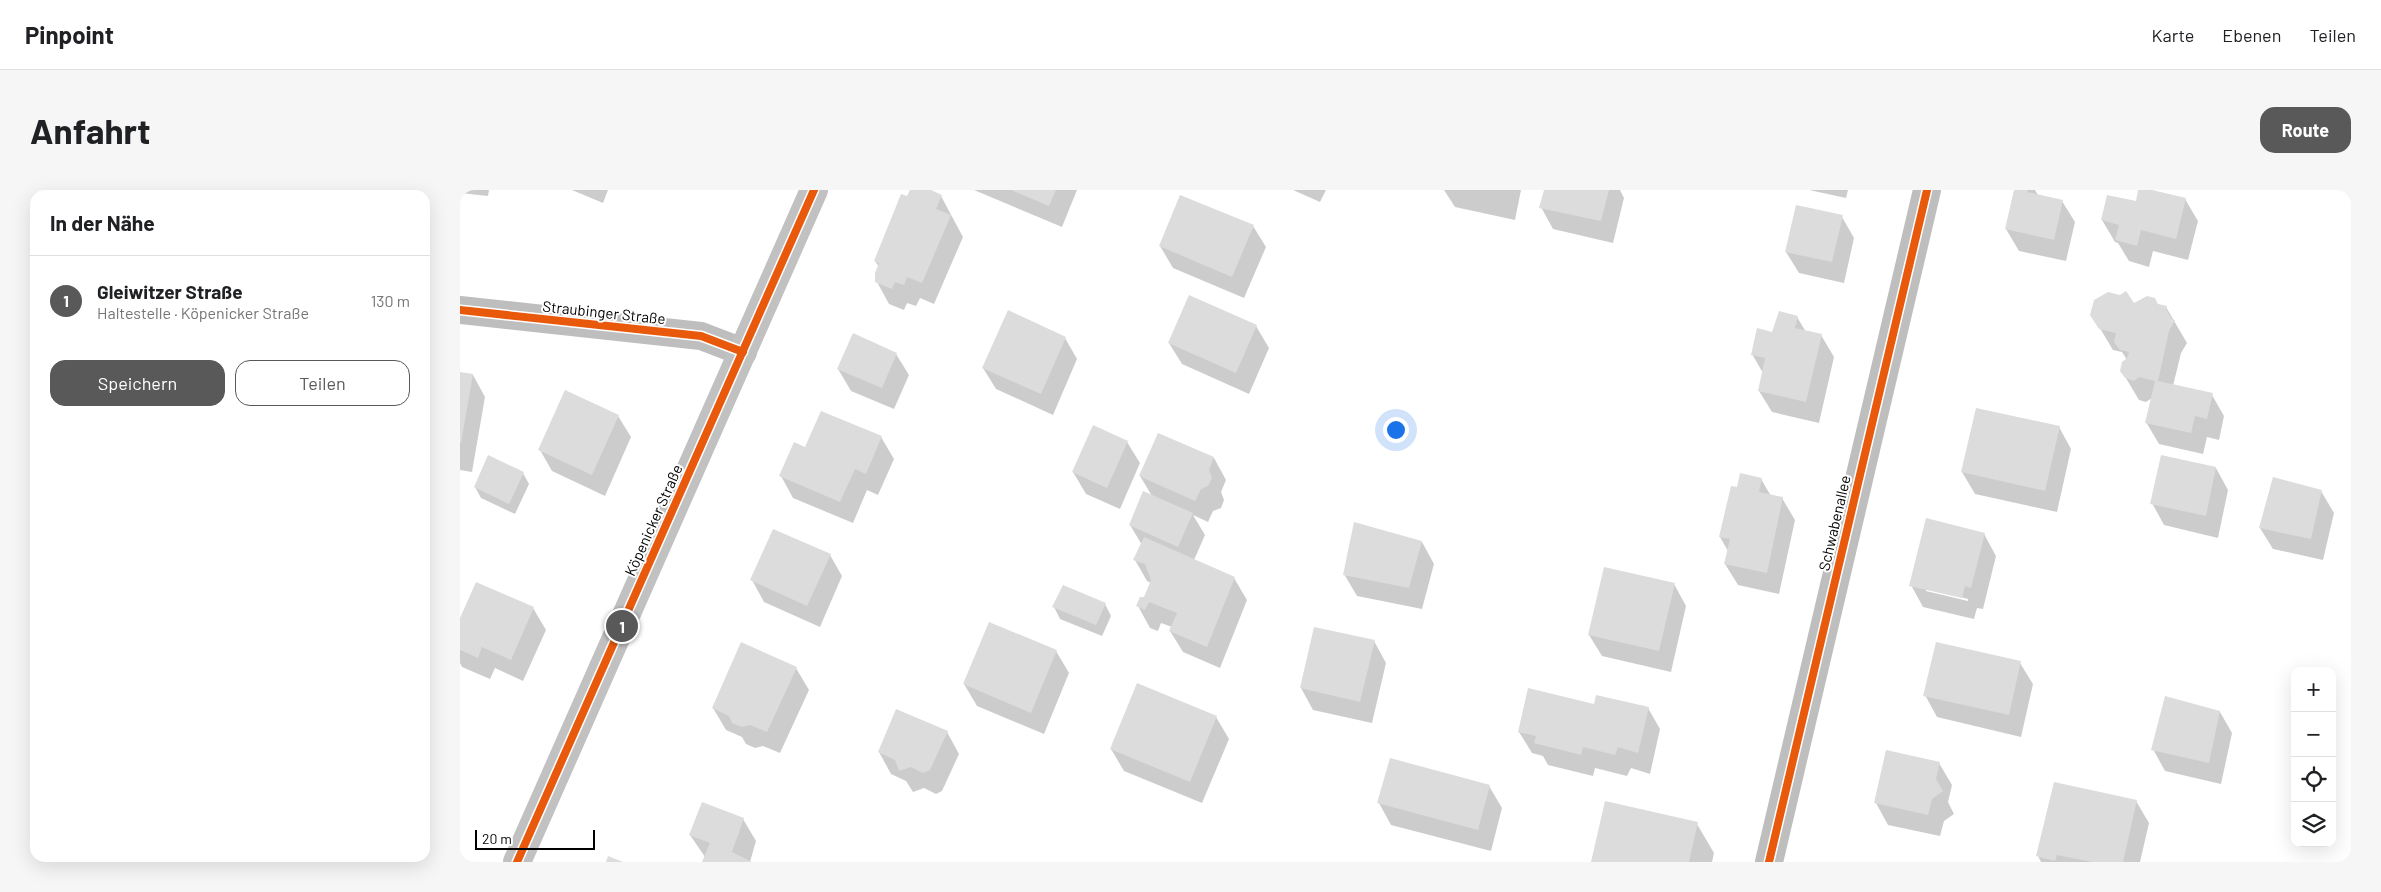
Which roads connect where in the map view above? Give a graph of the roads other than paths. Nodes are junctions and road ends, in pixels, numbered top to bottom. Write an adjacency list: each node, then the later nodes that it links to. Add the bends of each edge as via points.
1 (814, 190): 4 (main road, Köpenicker Straße)
2 (1927, 190): 6 (street, Schwabenallee)
3 (460, 310): 4 (street, Straubinger Straße, via 701,336)
4 (743, 352): 5 (main road, Köpenicker Straße)
5 (517, 862)
6 (1770, 862)

